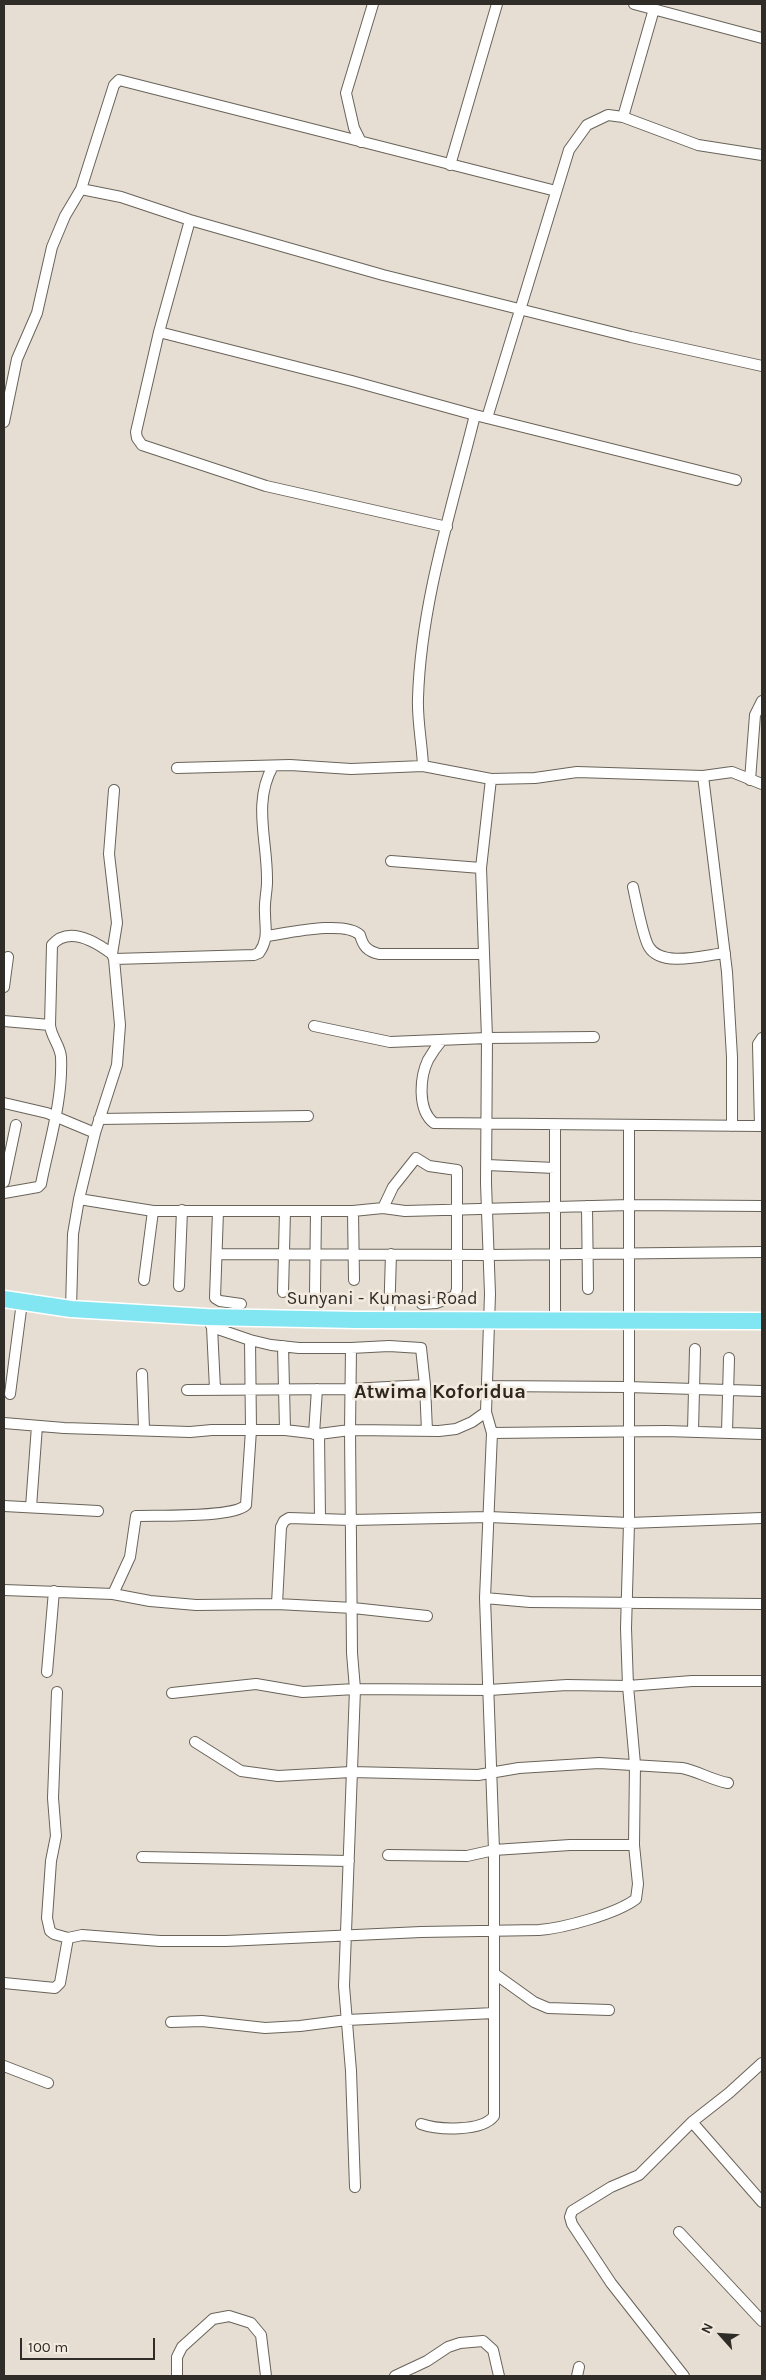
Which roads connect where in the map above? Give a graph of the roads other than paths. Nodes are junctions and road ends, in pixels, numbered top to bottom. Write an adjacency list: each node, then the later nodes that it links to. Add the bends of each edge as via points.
1 (373, 4): 7 (street, via 346,93)
2 (497, 4): 9 (street)
3 (634, 4): 4 (street)
4 (654, 8): 5 (street); 6 (street)
5 (762, 38)
6 (623, 117): 8 (street, via 698,145); 11 (street, via 603,116 584,129 570,150)
7 (360, 142): 9 (street); 10 (street, via 119,80 114,85)
8 (762, 155)
9 (450, 165): 11 (street)
10 (81, 189): 12 (street, via 121,197); 18 (street, via 67,210 52,248 37,313 17,359)
11 (556, 191): 13 (street)
12 (190, 220): 13 (street, via 383,275); 14 (street)
13 (521, 308): 15 (street); 17 (street)
14 (159, 332): 16 (street); 20 (street, via 136,432 142,445 266,486)
15 (762, 366)
16 (475, 415): 17 (street); 20 (street)
17 (487, 418): 19 (street)
18 (4, 422)
19 (736, 480)
20 (448, 527): 23 (street, via 421,648 418,698)
21 (762, 701): 27 (street, via 755,715)
22 (272, 766): 23 (street); 24 (street); 33 (street, via 264,780 262,793)
23 (423, 766): 26 (street)
24 (177, 768)
25 (703, 776): 26 (street, via 577,772); 27 (street, via 732,772); 34 (street)
26 (491, 779): 31 (street)
27 (750, 780): 28 (street)
28 (762, 784)
29 (114, 790): 36 (street, via 109,854 117,923)
30 (391, 861): 31 (street)
31 (481, 868): 35 (street)
32 (633, 887): 34 (street, via 649,947 660,957 674,960)
33 (267, 936): 35 (street, via 348,928 360,935 363,945 371,952 379,954); 36 (street, via 259,953 254,955)
34 (725, 952): 54 (street, via 732,1057)
35 (484, 954): 43 (street)
36 (113, 956): 40 (street, via 94,941 82,937 72,935 55,941 52,945); 49 (street, via 119,1048 117,1066)
37 (8, 957): 38 (street)
38 (4, 987)
39 (4, 1021): 40 (street)
40 (50, 1025): 48 (street, via 61,1058)
41 (314, 1026): 45 (street, via 390,1042)
42 (594, 1037): 43 (street)
43 (486, 1038): 45 (street); 50 (street)
44 (762, 1038): 55 (street, via 758,1044)
45 (442, 1040): 50 (street, via 428,1061 422,1088 423,1106 430,1120 434,1123)
46 (4, 1103): 48 (street)
47 (308, 1116): 49 (street)
48 (56, 1117): 56 (street); 60 (street, via 41,1184)
49 (100, 1120): 56 (street)
50 (487, 1123): 52 (street); 57 (street)
51 (16, 1125): 59 (street)
52 (555, 1125): 53 (street); 58 (street)
53 (629, 1125): 54 (street); 62 (street)
54 (732, 1126): 55 (street)
55 (761, 1126)
56 (95, 1133): 61 (street)
57 (487, 1165): 58 (street); 70 (street)
58 (555, 1168): 63 (street)
59 (4, 1182)
60 (4, 1193)
61 (79, 1199): 71 (street); 96 (street, via 73,1234)
62 (630, 1205): 64 (street); 65 (street); 83 (street)
63 (555, 1206): 64 (street); 70 (street); 76 (street)
64 (587, 1206): 77 (street)
65 (762, 1206)
66 (383, 1208): 69 (street, via 405,1212); 69 (street, via 392,1187 418,1158 429,1166 457,1170); 74 (street)
67 (182, 1210): 68 (street); 71 (street); 88 (street)
68 (218, 1210): 72 (street); 78 (street)
69 (457, 1210): 70 (street); 84 (street)
70 (486, 1210): 85 (street)
71 (153, 1211): 86 (street)
72 (285, 1211): 73 (street); 79 (street)
73 (316, 1211): 74 (street); 80 (street)
74 (353, 1211): 81 (street)
75 (762, 1252): 83 (street)
76 (555, 1253): 77 (street); 85 (street); 98 (street)
77 (588, 1253): 83 (street); 89 (street)
78 (216, 1254): 79 (street); 94 (street, via 215,1298)
79 (284, 1254): 80 (street); 90 (street)
80 (316, 1254): 81 (street); 91 (street)
81 (354, 1254): 82 (street); 87 (street)
82 (391, 1254): 84 (street); 99 (street)
83 (629, 1254): 100 (street)
84 (456, 1255): 85 (street); 95 (street, via 455,1296)
85 (488, 1255): 97 (street)
86 (144, 1280)
87 (354, 1280)
88 (179, 1286)
89 (588, 1289)
90 (283, 1292)
91 (315, 1294)
92 (4, 1299): 93 (main road, Sunyani - Kumasi Road)
93 (22, 1302): 96 (main road, Sunyani - Kumasi Road); 121 (street)
94 (241, 1304)
95 (422, 1304)
96 (71, 1309): 102 (main road, Sunyani - Kumasi Road)
97 (490, 1319): 98 (main road, Sunyani - Kumasi Road); 99 (main road, Sunyani - Kumasi Road); 110 (street)
98 (555, 1319): 100 (main road, Sunyani - Kumasi Road)
99 (389, 1320): 102 (main road, Sunyani - Kumasi Road)
100 (628, 1320): 101 (main road, Sunyani - Kumasi Road); 111 (street)
101 (762, 1321)
102 (209, 1322): 103 (street); 112 (street)
103 (250, 1340): 104 (street); 113 (street)
104 (283, 1346): 105 (street); 114 (street)
105 (351, 1348): 109 (street, via 418,1347 423,1352); 116 (street)
106 (695, 1349): 117 (street)
107 (729, 1358): 119 (street)
108 (142, 1374): 125 (street)
109 (425, 1385): 116 (street); 129 (street)
110 (487, 1386): 111 (street); 122 (street)
111 (628, 1387): 117 (street); 130 (street)
112 (215, 1389): 113 (street); 118 (street)
113 (249, 1389): 114 (street); 126 (street)
114 (283, 1389): 115 (street); 127 (street)
115 (317, 1389): 116 (street); 134 (street)
116 (350, 1389): 128 (street)
117 (694, 1389): 119 (street); 131 (street)
118 (187, 1390)
119 (727, 1390): 120 (street); 133 (street)
120 (762, 1391)
121 (10, 1394)
122 (486, 1412): 129 (street, via 456,1429); 132 (street)
123 (4, 1423): 124 (street)
124 (37, 1426): 125 (street); 137 (street)
125 (144, 1429): 126 (street, via 190,1432)
126 (251, 1430): 127 (street); 146 (street, via 244,1507 221,1514 136,1516 130,1557)
127 (285, 1430): 134 (street)
128 (350, 1430): 129 (street); 134 (street); 142 (street)
129 (427, 1431)
130 (628, 1431): 131 (street); 132 (street); 143 (street)
131 (693, 1431): 133 (street)
132 (492, 1432): 139 (street)
133 (728, 1432): 135 (street)
134 (317, 1434): 141 (street)
135 (762, 1434)
136 (4, 1506): 137 (street)
137 (31, 1507): 138 (street)
138 (98, 1511)
139 (489, 1517): 142 (street); 143 (street); 147 (street)
140 (762, 1518): 143 (street)
141 (320, 1519): 142 (street); 149 (street, via 289,1518 284,1521)
142 (351, 1520): 151 (street)
143 (628, 1522): 148 (street)
144 (4, 1590): 145 (street)
145 (54, 1591): 146 (street); 153 (street)
146 (113, 1594): 149 (street, via 196,1605)
147 (485, 1598): 148 (street, via 530,1602); 157 (street)
148 (628, 1602): 150 (street); 155 (street)
149 (277, 1604): 151 (street)
150 (762, 1604)
151 (353, 1608): 152 (street); 156 (street)
152 (427, 1616)
153 (47, 1672)
154 (762, 1681): 155 (street, via 692,1681)
155 (628, 1686): 157 (street, via 567,1685); 161 (street)
156 (355, 1690): 157 (street); 159 (street, via 303,1692 256,1684); 162 (street)
157 (489, 1690): 163 (street)
158 (57, 1692): 172 (street, via 53,1798 56,1836 47,1918 50,1931)
159 (172, 1693)
160 (195, 1742): 162 (street, via 241,1771 293,1776)
161 (635, 1764): 163 (street, via 566,1763); 164 (street, via 693,1770); 165 (street)
162 (351, 1772): 163 (street); 169 (street)
163 (491, 1773): 166 (street)
164 (728, 1784)
165 (634, 1845): 166 (street); 170 (street, via 638,1892 630,1904 553,1928)
166 (494, 1850): 167 (street, via 467,1856); 170 (street)
167 (388, 1855)
168 (142, 1857): 169 (street)
169 (349, 1861): 171 (street)
170 (493, 1930): 171 (street); 173 (street)
171 (344, 1935): 172 (street, via 217,1941 160,1941 82,1935); 177 (street)
172 (68, 1938): 174 (street, via 60,1983 55,1988)
173 (495, 1974): 175 (street, via 534,2002 548,2008); 176 (street)
174 (4, 1983)
175 (609, 2010)
176 (494, 2013): 177 (street); 183 (street, via 494,2116 481,2124 442,2129)
177 (347, 2020): 178 (street, via 264,2028 202,2021); 184 (street)
178 (171, 2022)
179 (762, 2063): 182 (street)
180 (4, 2066): 181 (street)
181 (48, 2083)
182 (692, 2122): 185 (street); 192 (street, via 638,2175 605,2190 572,2211 570,2217 611,2283)
183 (421, 2124)
184 (355, 2187)
185 (762, 2202)
186 (679, 2232): 187 (street)
187 (762, 2322)
188 (177, 2376): 189 (street, via 177,2357 182,2347 213,2319 230,2316 252,2323 261,2335)
189 (266, 2376)
190 (395, 2376): 191 (street, via 448,2347 483,2341 493,2350)
191 (499, 2376)
192 (684, 2376)

